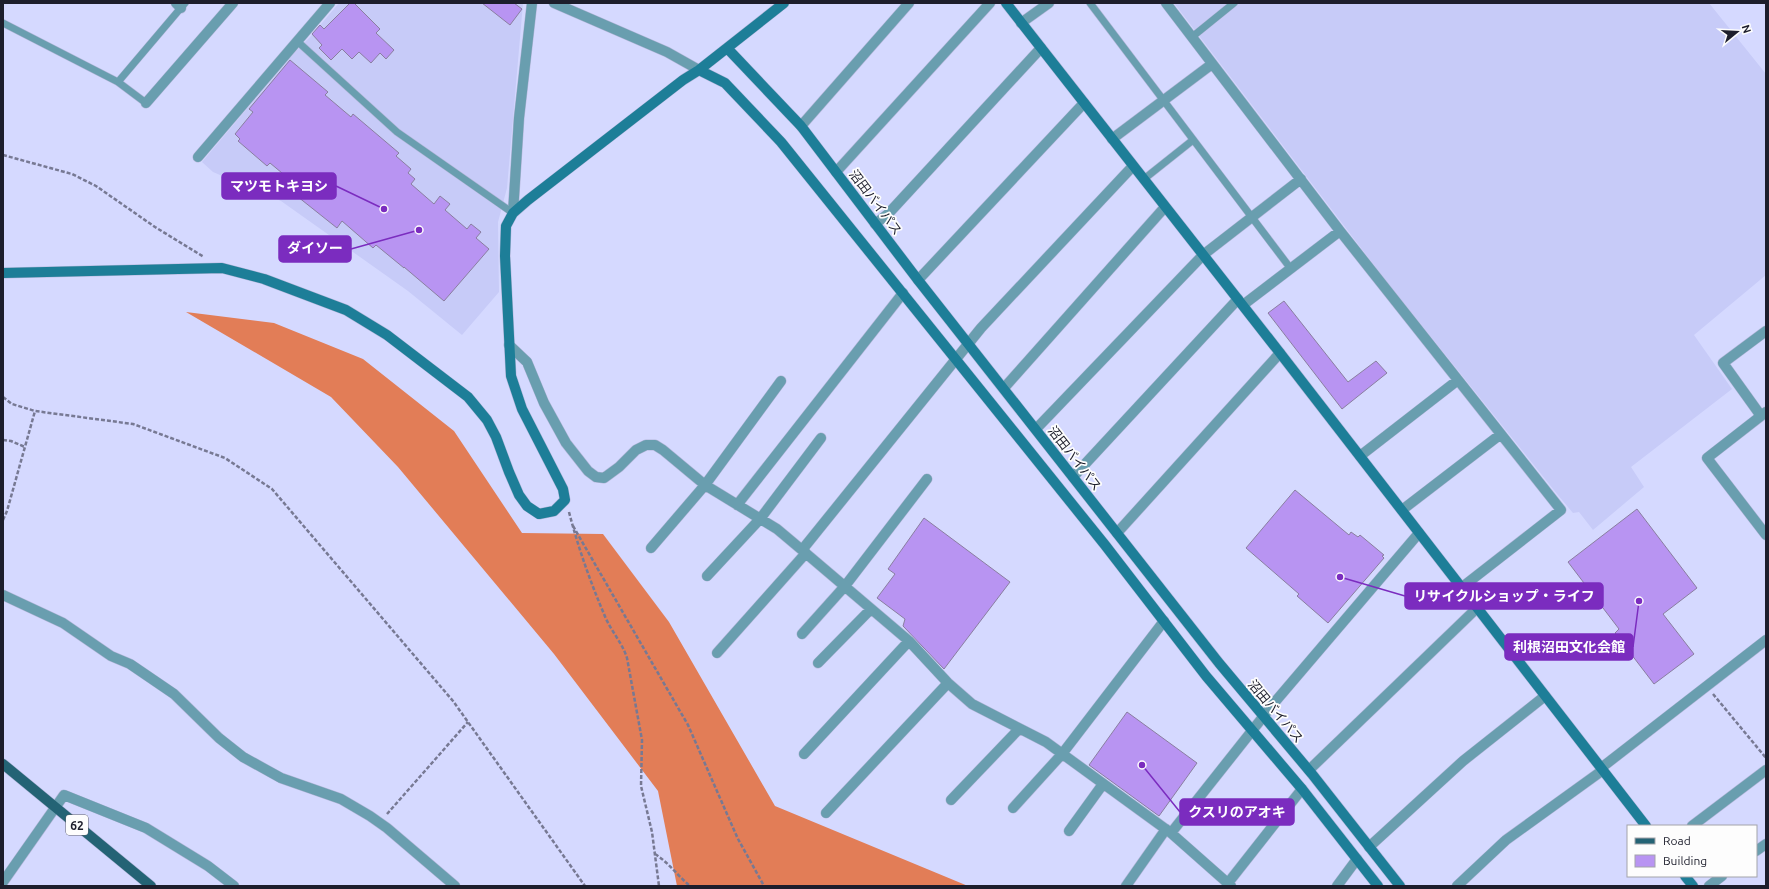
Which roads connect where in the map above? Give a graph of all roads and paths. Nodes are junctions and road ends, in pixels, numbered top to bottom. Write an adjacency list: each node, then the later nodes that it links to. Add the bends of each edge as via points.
1 (233, 3): 24 (street)
2 (330, 3): 17 (street)
3 (532, 3): 36 (street, via 519,118)
4 (554, 3): 21 (street, via 667,52)
5 (784, 3): 18 (street)
6 (908, 3): 26 (street)
7 (990, 3): 32 (street)
8 (1006, 3): 15 (street)
9 (1049, 3): 15 (street)
10 (1090, 3): 23 (lane)
11 (1166, 3): 16 (street)
12 (1234, 3): 16 (lane)
13 (181, 5): 22 (lane)
14 (3, 23): 22 (lane)
15 (1022, 23): 19 (street)
16 (1192, 37): 20 (street)
17 (297, 41): 30 (street); 36 (lane, via 397,132)
18 (727, 48): 21 (street); 26 (street, 沼田バイパス)
19 (1041, 48): 25 (street); 38 (street, via 888,214)
20 (1212, 64): 23 (street); 33 (street)
21 (699, 70): 36 (street); 45 (street, via 725,83 781,142)
22 (118, 82): 24 (lane)
23 (1163, 100): 27 (street); 28 (lane)
24 (146, 103)
25 (1084, 103): 27 (street); 44 (street)
26 (801, 126): 32 (street, 沼田バイパス)
27 (1112, 139): 31 (street)
28 (1194, 140): 34 (lane); 37 (lane)
29 (3, 155): 41 (path, via 72,174 96,186 155,227)
30 (198, 157)
31 (1133, 166): 34 (street); 48 (street)
32 (836, 172): 38 (street, 沼田バイパス)
33 (1301, 179): 37 (street); 39 (street)
34 (1144, 180): 35 (street)
35 (1166, 207): 40 (street); 54 (street)
36 (513, 213): 49 (street, via 506,226 505,256)
37 (1252, 217): 40 (street); 42 (lane)
38 (875, 224): 44 (street, 沼田バイパス)
39 (1340, 231): 42 (street); 52 (street)
40 (1203, 255): 46 (street); 58 (street)
41 (222, 268): 43 (street); 67 (street, via 264,279 346,310 387,335 468,397 487,420 519,495 527,506 539,514 554,511)
42 (1291, 269): 46 (street)
43 (3, 273)
44 (918, 280): 48 (street, 沼田バイパス)
45 (903, 293): 51 (street); 68 (street)
46 (1240, 302): 50 (street); 64 (street)
47 (1766, 331): 57 (street, via 1724,363)
48 (968, 344): 51 (street); 54 (street, 沼田バイパス)
49 (509, 345): 66 (street, via 527,362 544,403 566,443 588,471 596,477 604,478 619,468 636,450 646,445 655,445); 67 (street, via 511,376 522,409 563,489)
50 (1280, 353): 63 (street); 74 (street)
51 (956, 359): 77 (street); 84 (street)
52 (1458, 380): 59 (street); 63 (street)
53 (781, 381): 66 (street)
54 (1004, 388): 58 (street, 沼田バイパス)
55 (3, 397): 56 (path, via 12,404)
56 (35, 411): 62 (path); 94 (path, via 133,424 225,458 272,489 448,695)
57 (1763, 414): 75 (street, via 1707,458)
58 (1036, 429): 64 (street, 沼田バイパス)
59 (1501, 434): 69 (street); 80 (street, via 1561,510)
60 (821, 438): 70 (street)
61 (3, 440): 62 (path)
62 (25, 447): 71 (path)
63 (1360, 456): 69 (street)
64 (1073, 477): 74 (street, 沼田バイパス)
65 (927, 479): 79 (street)
66 (705, 485): 68 (street); 76 (street)
67 (565, 500): 72 (path)
68 (737, 504): 70 (street)
69 (1402, 510): 73 (street)
70 (760, 519): 77 (street); 78 (street)
71 (3, 520)
72 (573, 526): 118 (path, via 605,616 627,658 642,740 641,786); 130 (path, via 688,725 738,839)
73 (1419, 532): 80 (street); 93 (street)
74 (1118, 533): 93 (street, 沼田バイパス, via 1219,663)
75 (1766, 535)
76 (651, 548)
77 (804, 551): 79 (street); 88 (street)
78 (707, 576)
79 (845, 586): 83 (street); 85 (street)
80 (1461, 588): 82 (street)
81 (3, 595): 110 (street, via 63,623 111,656 130,664 174,694 219,738 243,757 281,778 341,799)
82 (1477, 608): 92 (street); 102 (street)
83 (871, 609): 87 (street); 89 (street)
84 (1164, 621): 96 (street); 98 (street)
85 (802, 634)
86 (1766, 640): 91 (street)
87 (909, 641): 90 (street); 97 (street)
88 (717, 653)
89 (818, 663)
90 (948, 683): 95 (street, via 972,704); 109 (street)
91 (1706, 686): 99 (path); 101 (street)
92 (1545, 696): 101 (street); 116 (street, via 1463,761)
93 (1264, 716): 96 (street); 102 (street, 沼田バイパス)
94 (468, 722): 110 (path); 127 (path)
95 (1019, 729): 98 (street, via 1046,742); 106 (street)
96 (1252, 730): 105 (street); 114 (street)
97 (804, 754)
98 (1062, 754): 104 (street); 108 (street)
99 (1766, 758)
100 (3, 764): 107 (main road, 62)
101 (1602, 769): 111 (street); 135 (street, via 1506,840)
102 (1309, 770): 116 (street, 沼田バイパス)
103 (1766, 770): 112 (street)
104 (1102, 784): 113 (street); 114 (street)
105 (1302, 789): 119 (street); 123 (street)
106 (951, 800)
107 (55, 808): 122 (street); 124 (main road, 62); 125 (street, via 64,795 146,828 208,866)
108 (1013, 808)
109 (826, 813)
110 (379, 823): 126 (street)
111 (1645, 825)
112 (1693, 825)
113 (1069, 830)
114 (1168, 831): 123 (street); 131 (street)
115 (1766, 844): 117 (street)
116 (1369, 847): 134 (street, 沼田バイパス)
117 (1757, 850)
118 (655, 854): 128 (path); 129 (path, via 664,859)
119 (1357, 859): 132 (street); 133 (street)
120 (1686, 877): 136 (street)
121 (1721, 877): 137 (street)
122 (3, 882)
123 (1229, 884)
124 (152, 886)
125 (234, 886)
126 (455, 886)
127 (585, 886)
128 (659, 886)
129 (690, 886)
130 (764, 886)
131 (1126, 886)
132 (1337, 886)
133 (1378, 886)
134 (1400, 886)
135 (1457, 886)
136 (1693, 886)
137 (1709, 886)

